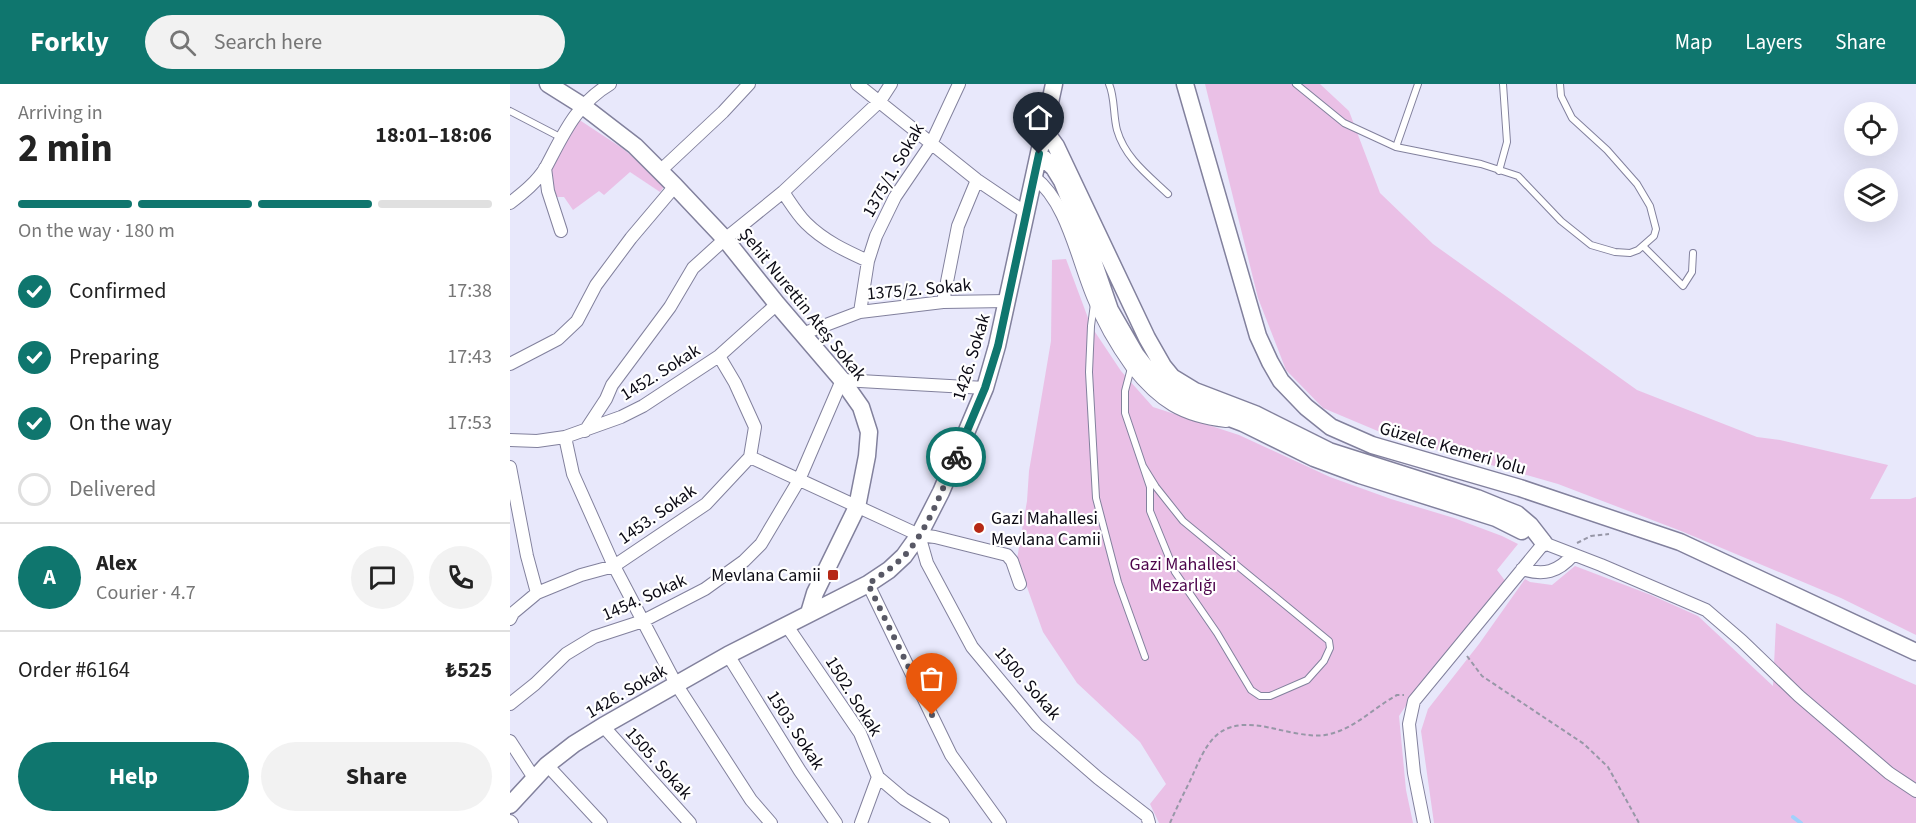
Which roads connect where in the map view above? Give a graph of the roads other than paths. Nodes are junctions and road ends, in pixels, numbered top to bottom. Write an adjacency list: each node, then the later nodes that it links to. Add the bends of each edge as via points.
1 (548, 84): 15 (street, Şehit Nurettin Ateş Sokak)
2 (610, 84): 15 (street)
3 (749, 84): 23 (street)
4 (857, 84): 14 (street)
5 (891, 84): 14 (street)
6 (959, 84): 19 (street, 1375/1. Sokak)
7 (1054, 84): 17 (street, 1426. Sokak)
8 (1109, 84): 29 (lane, via 1124,148)
9 (1185, 84): 71 (street, Güzelce Kemeri Yolu, via 1258,336 1281,381 1331,427 1372,445 1521,488 1680,542)
10 (1296, 84): 20 (lane, via 1344,123)
11 (1418, 84): 20 (lane)
12 (1503, 84): 24 (lane, via 1507,142)
13 (1560, 84): 34 (lane, via 1561,96 1572,118 1607,150 1637,184 1650,206 1656,230)
14 (880, 101): 19 (street); 28 (street)
15 (583, 106): 18 (street); 23 (street, Şehit Nurettin Ateş Sokak)
16 (510, 111): 18 (lane)
17 (1043, 133): 21 (street, 1426. Sokak); 43 (street, via 1056,146)
18 (560, 138): 22 (street)
19 (931, 144): 26 (street); 36 (street, 1375/1. Sokak, via 895,197)
20 (1396, 147): 24 (lane)
21 (1039, 154): 25 (street, 1426. Sokak); 45 (street, via 1062,181 1110,310)
22 (545, 168): 30 (street); 32 (street)
23 (660, 171): 27 (street, Şehit Nurettin Ateş Sokak)
24 (1498, 171): 34 (lane, via 1518,176 1561,221 1591,244 1630,253)
25 (1034, 177): 31 (street, 1426. Sokak); 37 (street, via 1044,184 1056,203)
26 (977, 180): 31 (street); 39 (street, via 958,226)
27 (675, 186): 33 (street, Şehit Nurettin Ateş Sokak); 46 (street, via 596,285 577,321 558,339)
28 (783, 192): 33 (street); 36 (street, via 820,236)
29 (1168, 194)
30 (510, 203)
31 (1026, 213): 38 (street, 1426. Sokak)
32 (561, 231)
33 (725, 239): 40 (street, Şehit Nurettin Ateş Sokak); 49 (street, via 693,268)
34 (1643, 246): 35 (lane, via 1683,286 1692,272)
35 (1694, 253)
36 (868, 261): 41 (street, 1375/1. Sokak)
37 (1094, 300): 45 (street); 73 (lane, via 1089,372 1096,498 1118,582)
38 (1007, 301): 39 (street, 1375/2. Sokak); 48 (street, 1426. Sokak)
39 (943, 302): 41 (street, 1375/2. Sokak)
40 (777, 304): 42 (street, Şehit Nurettin Ateş Sokak); 44 (street, 1452. Sokak)
41 (860, 312): 42 (street, 1375/2. Sokak)
42 (802, 334): 47 (street, Şehit Nurettin Ateş Sokak)
43 (1147, 338): 45 (street); 60 (street, via 1172,377 1195,391 1255,414 1329,451 1516,514)
44 (719, 356): 50 (street, 1452. Sokak); 54 (street, via 755,427)
45 (1134, 361): 55 (lane, via 1125,391 1125,413); 60 (street, via 1177,398 1351,472 1496,518)
46 (510, 364)
47 (842, 380): 48 (street); 57 (street, 1454. Sokak); 58 (street, Şehit Nurettin Ateş Sokak, via 861,407 869,432)
48 (985, 388): 59 (street, 1426. Sokak)
49 (606, 399): 50 (street); 51 (street)
50 (621, 417): 51 (street, 1452. Sokak)
51 (585, 431): 52 (street, 1452. Sokak)
52 (565, 437): 53 (street, 1452. Sokak); 62 (street, via 573,474)
53 (510, 440)
54 (750, 457): 57 (street); 62 (street, 1453. Sokak, via 706,504)
55 (1143, 466): 55 (lane, via 1150,487 1150,511 1175,572 1218,633 1251,690 1260,696 1270,696 1307,680 1324,662 1329,641 1183,521)
56 (510, 467): 66 (street)
57 (799, 480): 58 (street); 69 (street, 1454. Sokak, via 762,544 744,561 705,590)
58 (857, 507): 59 (street); 67 (street, Şehit Nurettin Ateş Sokak)
59 (920, 535): 64 (street, 1426. Sokak, via 904,556); 65 (street, via 1007,555); 90 (street, 1500. Sokak, via 927,564 972,647 1037,724 1147,816)
60 (1544, 543): 61 (street); 63 (street)
61 (1573, 550): 63 (street, via 1566,563 1556,570 1543,573); 81 (street, via 1706,610 1817,711)
62 (614, 566): 66 (street, 1453. Sokak); 69 (street)
63 (1522, 569): 91 (street, via 1414,701 1409,724)
64 (868, 584): 67 (street, 1426. Sokak); 89 (street, via 951,755)
65 (1020, 584)
66 (537, 593): 68 (street, 1453. Sokak)
67 (809, 613): 70 (street, 1426. Sokak)
68 (510, 619)
69 (643, 621): 74 (street); 75 (street, 1454. Sokak, via 594,637 566,654)
70 (787, 626): 72 (street, 1426. Sokak); 79 (street, 1502. Sokak, via 860,733)
71 (1916, 652)
72 (728, 655): 74 (street, 1426. Sokak); 86 (street, 1503. Sokak)
73 (1146, 657)
74 (676, 684): 76 (street, 1426. Sokak); 85 (street, via 751,800)
75 (510, 704)
76 (603, 726): 78 (street, 1426. Sokak); 84 (street, 1505. Sokak)
77 (510, 741): 80 (street)
78 (547, 765): 80 (street, 1426. Sokak); 83 (street)
79 (878, 777): 87 (street); 88 (street)
80 (534, 778): 82 (street, 1426. Sokak)
81 (1916, 791)
82 (511, 802)
83 (601, 823)
84 (690, 823)
85 (771, 823)
86 (836, 823)
87 (861, 823)
88 (943, 823)
89 (999, 823)
90 (1149, 823)
91 (1424, 823)

